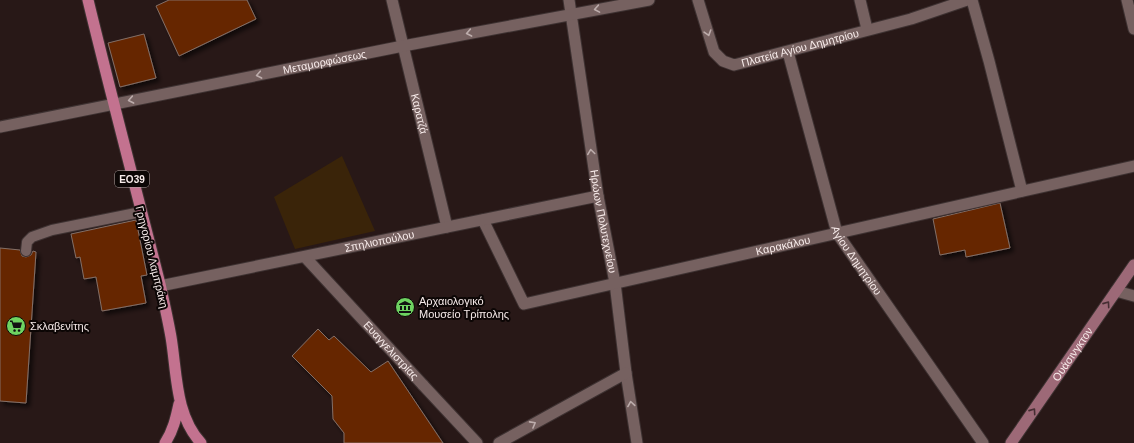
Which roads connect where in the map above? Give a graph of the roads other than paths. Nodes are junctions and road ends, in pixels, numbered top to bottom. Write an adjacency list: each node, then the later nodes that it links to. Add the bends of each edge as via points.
1 (88, 0): 15 (main road, Γρηγορίου Λαμπράκη / ΕΟ39)
2 (392, 0): 13 (street, Καρατζά)
3 (569, 0): 10 (street, Ηρώων Πολυτεχνείου)
4 (649, 0): 10 (street, Μεταμορφώσεως, one-way to 10)
5 (698, 0): 14 (street, Πλατεία Αγίου Δημητρίου, one-way to 14, via 714,52 723,61 734,65)
6 (860, 0): 11 (street, Πλατεία Αγίου Δημητρίου)
7 (967, 0): 11 (street, via 911,19)
8 (972, 0): 18 (street)
9 (1127, 0): 12 (street)
10 (571, 14): 13 (street, Μεταμορφώσεως, one-way to 13); 19 (street, Ηρώων Πολυτεχνείου, one-way to 10)
11 (868, 29): 14 (street, Πλατεία Αγίου Δημητρίου)
12 (1134, 29)
13 (403, 46): 15 (street, Μεταμορφώσεως, one-way to 15); 22 (street, Καρατζά)
14 (788, 52): 23 (street, Αγίου Δημητρίου)
15 (113, 104): 16 (street, Μεταμορφώσεως); 20 (main road, Γρηγορίου Λαμπράκη / ΕΟ39)
16 (0, 127)
17 (1134, 166): 18 (street, Καρακάλου)
18 (1022, 191): 23 (street, Καρακάλου)
19 (598, 196): 21 (street, Σπηλιοπούλου); 27 (street, Ηρώων Πολυτεχνείου)
20 (141, 212): 24 (lane, via 52,230 32,237 27,242); 28 (main road, Γρηγορίου Λαμπράκη / ΕΟ39)
21 (483, 220): 22 (street, Σπηλιοπούλου); 27 (street, Καρακάλου, via 524,304)
22 (447, 227): 25 (street, Σπηλιοπούλου)
23 (837, 233): 27 (street, Καρακάλου); 38 (street, Αγίου Δημητρίου)
24 (26, 251)
25 (305, 257): 28 (street, Σπηλιοπούλου); 35 (street, Ευαγγελιστρίας)
26 (1134, 265): 29 (main road, Ουάσινγκτον)
27 (615, 283): 31 (street, Ηρώων Πολυτεχνείου)
28 (160, 286): 32 (main road, Γρηγορίου Λαμπράκη / ΕΟ39)
29 (1116, 291): 30 (street); 39 (main road, Ουάσινγκτον, one-way to 29)
30 (1134, 296)
31 (626, 373): 36 (street, one-way to 31); 37 (street, Ηρώων Πολυτεχνείου, one-way to 31)
32 (180, 399): 33 (main road, Γρηγορίου Λαμπράκη / ΕΟ39, via 176,420); 34 (main road, Γρηγορίου Λαμπράκη / ΕΟ39, via 184,416)
33 (165, 443)
34 (201, 443)
35 (477, 443)
36 (499, 443)
37 (637, 443)
38 (983, 443)
39 (1011, 443)

